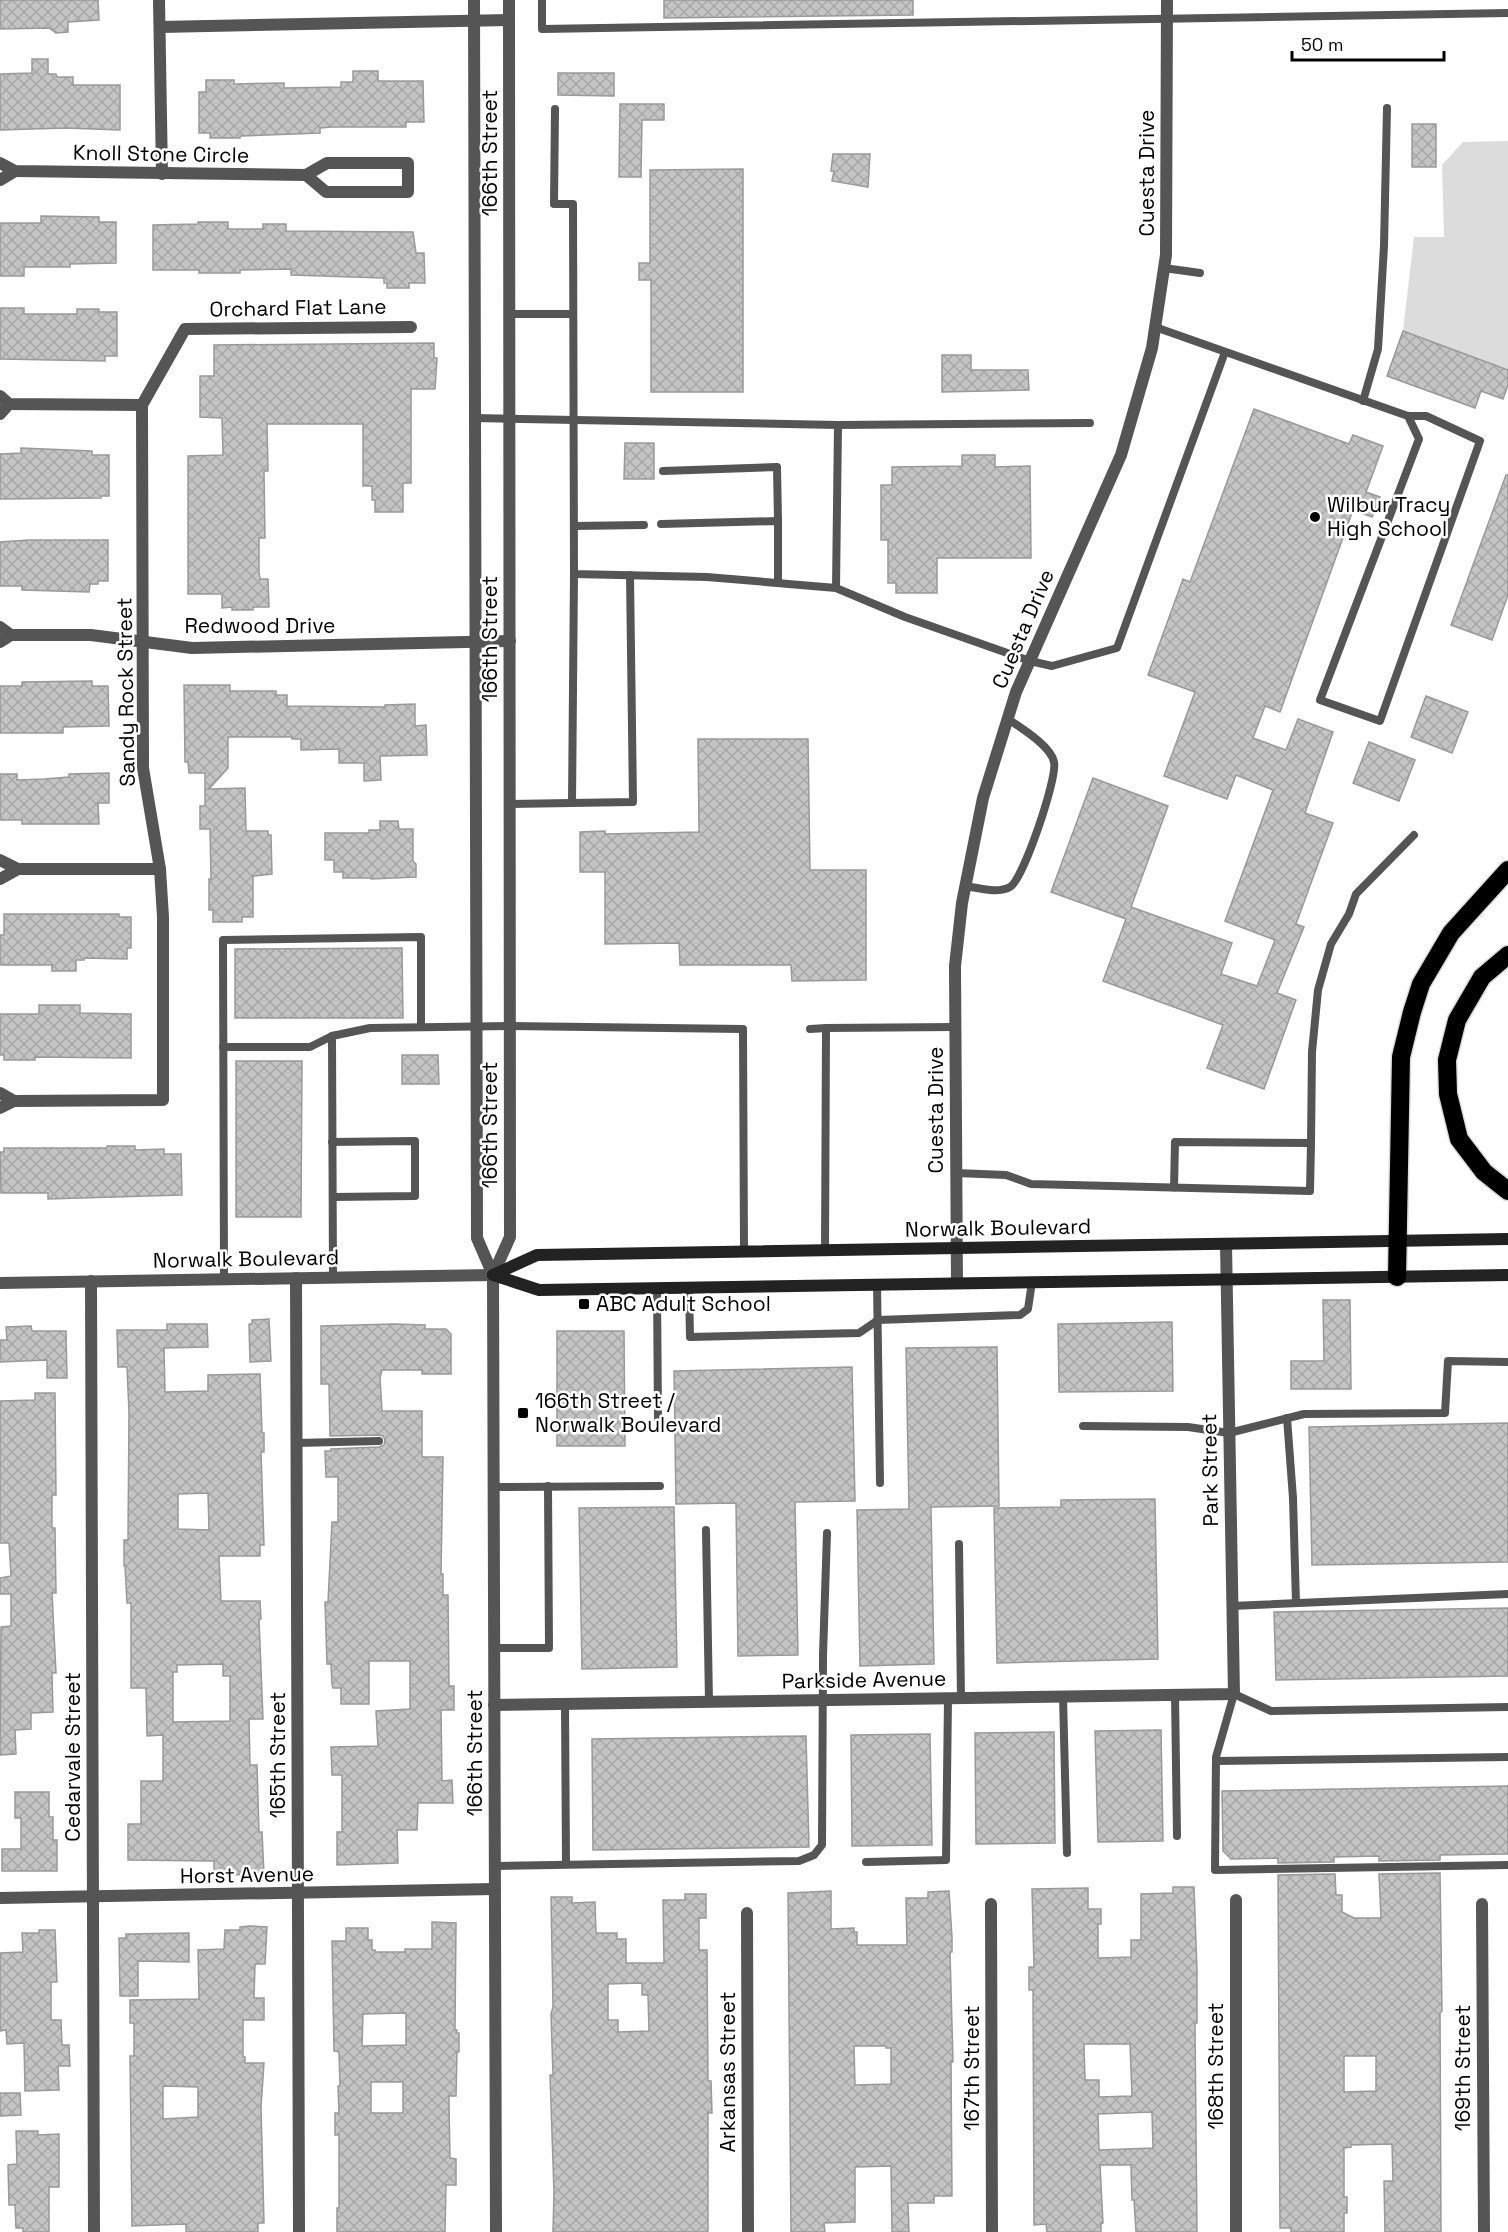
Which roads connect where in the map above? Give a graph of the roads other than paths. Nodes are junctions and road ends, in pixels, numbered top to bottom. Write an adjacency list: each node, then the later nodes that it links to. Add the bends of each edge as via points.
1 (159, 0): 10 (street)
2 (474, 0): 9 (street, 166th Street)
3 (509, 0): 8 (street, 166th Street)
4 (542, 0): 7 (lane, via 542,29)
5 (1167, 0): 7 (street, Cuesta Drive)
6 (1508, 13): 7 (lane)
7 (1167, 18): 18 (street, Cuesta Drive)
8 (509, 20): 9 (street); 20 (street, 166th Street)
9 (474, 21): 10 (street); 31 (street, 166th Street)
10 (160, 27): 15 (street)
11 (1387, 108): 27 (lane, via 1378,349)
12 (555, 109): 21 (lane, via 554,204 573,204)
13 (0, 163): 14 (street, Knoll Stone Circle)
14 (15, 171): 15 (street, Knoll Stone Circle); 17 (street)
15 (162, 174): 16 (street, Knoll Stone Circle)
16 (306, 175): 16 (street, Knoll Stone Circle, via 326,192 408,192 408,163 327,163)
17 (0, 180)
18 (1164, 268): 19 (lane); 23 (street, Cuesta Drive)
19 (1200, 273)
20 (509, 314): 21 (lane); 32 (street, 166th Street)
21 (573, 314): 33 (lane)
22 (411, 327): 24 (street, Orchard Flat Lane)
23 (1155, 327): 25 (lane); 50 (street, Cuesta Drive, via 1121,455)
24 (185, 329): 28 (street, Sandy Rock Street)
25 (1225, 352): 27 (lane); 50 (lane, via 1117,648 1052,666)
26 (5, 400): 28 (street); 29 (street)
27 (1364, 400): 30 (lane)
28 (142, 405): 47 (street, Sandy Rock Street)
29 (0, 414)
30 (1408, 416): 30 (lane, via 1419,439 1320,700 1380,721 1480,441 1425,416)
31 (475, 418): 32 (lane); 49 (street, 166th Street)
32 (510, 418): 33 (lane); 48 (street, 166th Street)
33 (573, 420): 35 (lane); 40 (lane)
34 (1090, 423): 35 (lane)
35 (838, 425): 44 (lane)
36 (663, 471): 37 (lane, via 777,467)
37 (778, 521): 38 (lane); 43 (lane)
38 (661, 524)
39 (644, 525): 40 (lane)
40 (574, 526): 41 (lane)
41 (574, 574): 42 (lane); 52 (lane)
42 (630, 575): 43 (lane); 52 (lane, via 633,802)
43 (778, 583): 44 (lane)
44 (836, 588): 50 (lane, via 904,617)
45 (0, 627): 46 (street, Redwood Drive)
46 (5, 638): 47 (street, Redwood Drive, via 90,635)
47 (143, 641): 49 (street, Redwood Drive, via 192,648); 57 (street, Sandy Rock Street, via 143,768)
48 (510, 641): 49 (street, Redwood Drive); 53 (street, 166th Street)
49 (476, 642): 62 (street, 166th Street)
50 (1030, 661): 51 (street, Cuesta Drive)
51 (1008, 719): 60 (street, Cuesta Drive, via 983,798); 60 (lane, via 1047,749 1054,762 1054,776 1033,841 1013,885 1002,890)
52 (572, 803): 53 (lane)
53 (510, 804): 63 (street, 166th Street)
54 (1414, 835): 74 (lane, via 1356,894 1331,944 1318,990 1312,1052)
55 (0, 860): 56 (street)
56 (18, 869): 57 (street); 59 (street)
57 (160, 869): 71 (street, Sandy Rock Street, via 163,1100)
58 (1508, 870): 80 (highway, via 1452,933 1421,984 1412,1012 1401,1057)
59 (0, 879)
60 (965, 886): 65 (street, Cuesta Drive, via 955,966)
61 (1508, 955): 77 (highway, via 1482,976 1457,1020 1447,1060 1448,1094 1459,1139 1484,1172)
62 (476, 1026): 63 (lane); 64 (lane); 85 (street, 166th Street, via 477,1238)
63 (510, 1026): 84 (lane, via 748,1029); 85 (street, 166th Street, via 510,1237)
64 (421, 1027): 68 (lane, via 370,1028); 69 (lane, via 421,937 223,940)
65 (956, 1027): 66 (lane); 75 (street, Cuesta Drive)
66 (826, 1028): 67 (lane); 83 (lane)
67 (810, 1029)
68 (332, 1036): 69 (lane, via 310,1047); 73 (lane)
69 (223, 1047): 90 (lane)
70 (0, 1093): 71 (street)
71 (14, 1101): 72 (street)
72 (0, 1108)
73 (332, 1142): 78 (lane); 78 (lane, via 415,1141 415,1196)
74 (1311, 1143): 76 (lane, via 1175,1142); 76 (lane, via 1310,1191)
75 (956, 1173): 76 (lane, via 1006,1174 1031,1184); 82 (street, Cuesta Drive)
76 (1174, 1188)
77 (1508, 1191)
78 (333, 1197): 87 (lane)
79 (1508, 1239): 80 (main road, Norwalk Boulevard)
80 (1398, 1241): 81 (main road, Norwalk Boulevard); 88 (highway)
81 (1226, 1244): 82 (main road, Norwalk Boulevard); 91 (street, Park Street)
82 (956, 1248): 83 (main road, Norwalk Boulevard); 95 (street, Cuesta Drive)
83 (825, 1251): 84 (main road, Norwalk Boulevard)
84 (744, 1252): 85 (main road, Norwalk Boulevard, via 537,1255)
85 (493, 1275): 87 (street, Norwalk Boulevard); 98 (main road, Norwalk Boulevard, via 539,1290); 110 (street, 166th Street)
86 (1508, 1275): 88 (main road, Norwalk Boulevard)
87 (333, 1277): 89 (street, Norwalk Boulevard)
88 (1397, 1277): 91 (main road, Norwalk Boulevard)
89 (296, 1278): 90 (street, Norwalk Boulevard); 106 (street, 165th Street)
90 (224, 1279): 92 (street, Norwalk Boulevard)
91 (1226, 1280): 93 (main road, Norwalk Boulevard); 104 (street, Park Street)
92 (91, 1281): 94 (street, Norwalk Boulevard); 137 (street, Cedarvale Street)
93 (1032, 1282): 95 (main road, Norwalk Boulevard); 99 (lane, via 1028,1309 1020,1315)
94 (0, 1283)
95 (957, 1283): 96 (main road, Norwalk Boulevard)
96 (877, 1284): 97 (main road, Norwalk Boulevard); 99 (lane)
97 (689, 1287): 98 (main road, Norwalk Boulevard); 99 (lane, via 690,1337 859,1333)
98 (657, 1288): 102 (lane)
99 (878, 1320): 107 (lane)
100 (1508, 1362): 101 (lane, via 1448,1361 1445,1413 1304,1414)
101 (1287, 1418): 104 (lane); 115 (lane)
102 (658, 1419)
103 (1083, 1426): 104 (lane, via 1188,1427)
104 (1229, 1433): 116 (street, Park Street)
105 (379, 1442): 106 (lane)
106 (297, 1443): 136 (street, 165th Street)
107 (880, 1483)
108 (548, 1486): 109 (lane); 110 (lane); 117 (lane, via 549,1648)
109 (660, 1486)
110 (494, 1487): 117 (street, 166th Street)
111 (706, 1530): 123 (lane)
112 (827, 1533): 122 (lane)
113 (959, 1544): 121 (lane)
114 (1508, 1594): 115 (lane)
115 (1296, 1603): 116 (lane)
116 (1232, 1606): 118 (street, Park Street)
117 (494, 1648): 124 (street, 166th Street)
118 (1234, 1694): 119 (street, Parkside Avenue); 126 (lane, via 1271,1711); 128 (lane)
119 (1175, 1695): 120 (street, Parkside Avenue); 129 (lane)
120 (1063, 1697): 121 (street, Parkside Avenue); 130 (lane)
121 (955, 1699): 122 (street, Parkside Avenue); 131 (lane, via 946,1860)
122 (823, 1700): 123 (street, Parkside Avenue); 132 (lane, via 822,1845 814,1855 799,1861)
123 (709, 1702): 125 (street, Parkside Avenue)
124 (495, 1705): 125 (street, Parkside Avenue); 134 (street, 166th Street)
125 (565, 1705): 132 (lane)
126 (1508, 1707)
127 (1508, 1757): 128 (lane)
128 (1216, 1761): 133 (lane, via 1215,1870)
129 (1177, 1836)
130 (1067, 1853)
131 (866, 1862)
132 (566, 1863): 134 (lane)
133 (1508, 1865)
134 (495, 1866): 135 (street, 166th Street)
135 (495, 1890): 136 (street, Horst Avenue); 145 (street, 166th Street)
136 (298, 1893): 137 (street, Horst Avenue); 144 (street, 165th Street)
137 (93, 1897): 138 (street, Horst Avenue); 143 (street, Cedarvale Street)
138 (0, 1898)
139 (1236, 1900): 148 (street, 168th Street)
140 (991, 1904): 147 (street, 167th Street)
141 (1482, 1904): 149 (street, 169th Street)
142 (747, 1913): 146 (street, Arkansas Street)
143 (94, 2232)
144 (300, 2232)
145 (496, 2232)
146 (748, 2232)
147 (992, 2232)
148 (1236, 2232)
149 (1484, 2232)

